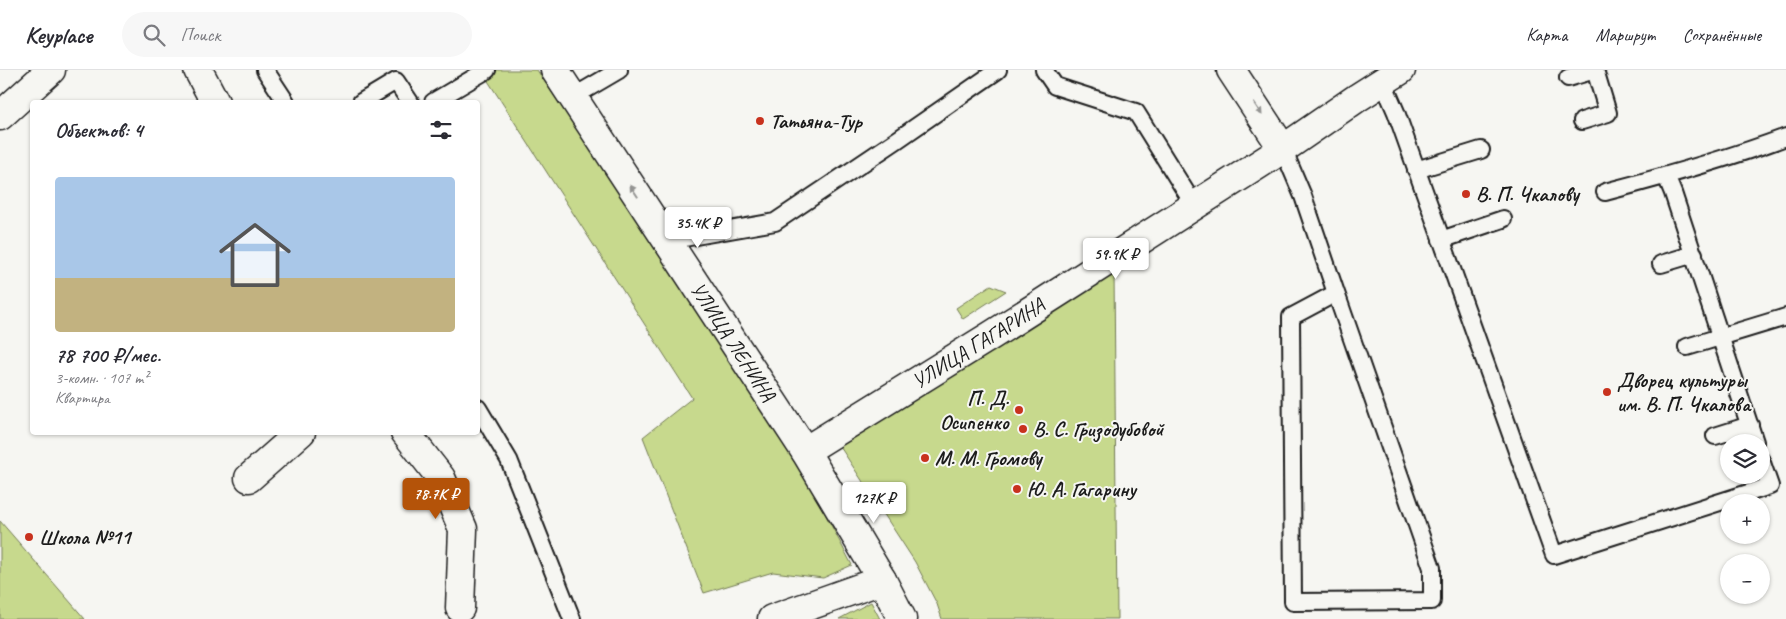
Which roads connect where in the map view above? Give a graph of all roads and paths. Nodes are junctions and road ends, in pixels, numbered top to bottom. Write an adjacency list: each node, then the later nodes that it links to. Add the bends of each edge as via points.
1 (51, 70): 19 (street)
2 (198, 70): 14 (street)
3 (265, 70): 15 (lane)
4 (487, 70): 18 (lane)
5 (555, 70): 13 (street, УЛИЦА ЛЕНИНА)
6 (619, 70): 13 (lane)
7 (998, 70): 30 (lane, via 775,222)
8 (1044, 70): 27 (lane, via 1055,86 1136,112)
9 (1231, 70): 22 (street, one-way to 22)
10 (1595, 70): 12 (lane); 20 (lane, via 1608,113)
11 (1392, 76): 22 (street, УЛИЦА ГАГАРИНА); 24 (lane)
12 (1568, 78)
13 (573, 97): 30 (street, УЛИЦА ЛЕНИНА, one-way to 13)
14 (214, 100)
15 (285, 100)
16 (364, 100): 17 (lane, via 396,81)
17 (409, 100)
18 (436, 100)
19 (0, 116)
20 (1582, 121)
21 (1786, 137): 25 (lane)
22 (1283, 148): 27 (street, УЛИЦА ГАГАРИНА); 33 (lane)
23 (1481, 150): 24 (lane)
24 (1416, 170): 29 (lane)
25 (1666, 176): 26 (lane); 31 (lane)
26 (1605, 192)
27 (1194, 205): 43 (street, УЛИЦА ГАГАРИНА)
28 (1503, 219): 29 (lane)
29 (1441, 240): 45 (lane, via 1554,555)
30 (667, 241): 43 (street, УЛИЦА ЛЕНИНА)
31 (1694, 254): 32 (lane); 35 (lane)
32 (1661, 264)
33 (1336, 293): 33 (lane, via 1291,317 1293,602 1432,601 1432,568)
34 (1786, 317): 35 (lane)
35 (1720, 337): 36 (lane); 38 (lane)
36 (1687, 347)
37 (480, 411): 48 (lane, via 509,460)
38 (1750, 425): 39 (lane); 42 (lane)
39 (1753, 434)
40 (298, 435): 44 (street)
41 (407, 435): 47 (street, via 441,478 463,529)
42 (1715, 436)
43 (805, 451): 46 (street, УЛИЦА ЛЕНИНА)
44 (248, 478)
45 (1769, 484)
46 (882, 580): 49 (street); 50 (street, УЛИЦА ЛЕНИНА)
47 (460, 608)
48 (572, 619)
49 (772, 619)
50 (902, 619)

